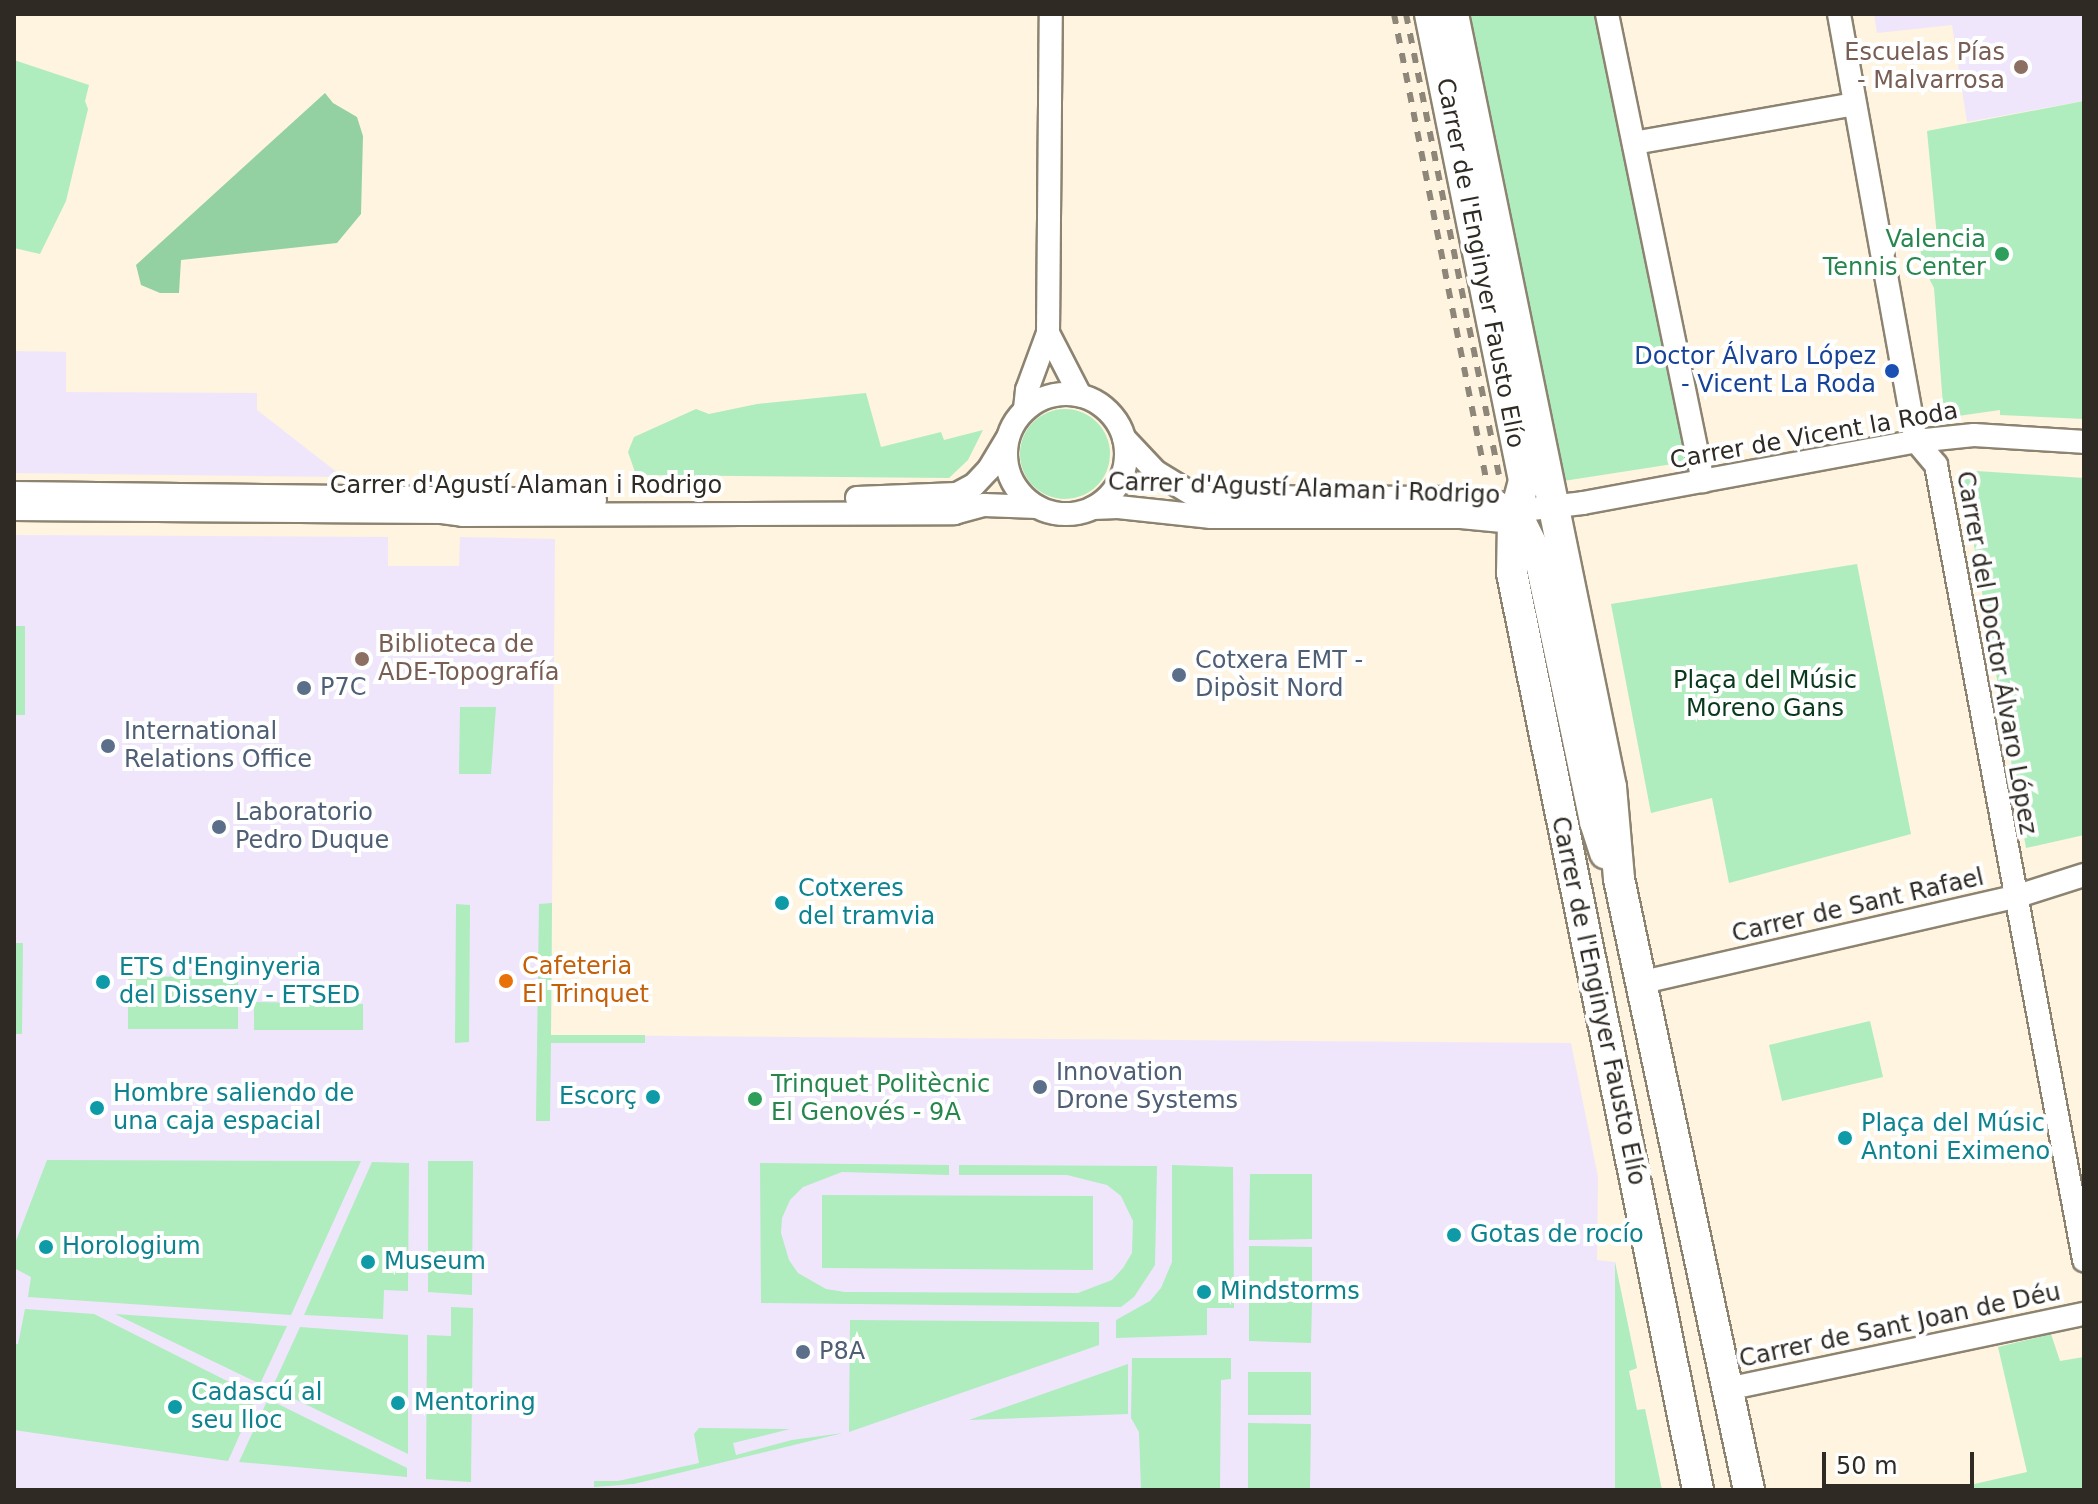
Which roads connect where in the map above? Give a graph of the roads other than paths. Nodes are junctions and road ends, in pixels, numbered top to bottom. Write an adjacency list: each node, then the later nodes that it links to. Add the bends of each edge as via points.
1 (1051, 14): 8 (street)
2 (1430, 14): 23 (main road, Carrer de l'Enginyer Fausto Elío, via 1524,481)
3 (1453, 14): 21 (main road, Carrer de l'Enginyer Fausto Elío)
4 (1607, 14): 7 (street)
5 (1839, 14): 6 (street, Carrer del Doctor Álvaro López)
6 (1855, 104): 7 (street); 13 (street, Carrer del Doctor Álvaro López)
7 (1634, 143): 15 (street)
8 (1048, 333): 9 (street); 10 (street)
9 (1080, 395): 10 (street, via 1051,395); 12 (street, via 1108,410)
10 (1025, 409): 11 (street)
11 (1008, 437): 17 (street, Carrer d'Agustí Alaman i Rodrigo, via 1000,456 974,485 938,497 611,501); 19 (street, via 1007,469 1013,484)
12 (1124, 438): 20 (street, via 1126,454 1117,486); 23 (street, Carrer d'Agustí Alaman i Rodrigo, via 1156,472 1197,497 1460,498 1498,503)
13 (1916, 441): 14 (street, Carrer de Vicent la Roda, via 1974,435); 15 (street, Carrer de Vicent la Roda); 26 (street, Carrer del Doctor Álvaro López, via 1936,465)
14 (2084, 442)
15 (1703, 481): 21 (street, Carrer de Vicent la Roda)
16 (14, 493): 17 (street, Carrer d'Agustí Alaman i Rodrigo)
17 (194, 495): 18 (street, Carrer d'Agustí Alaman i Rodrigo)
18 (14, 501)
19 (1037, 507): 20 (street, via 1064,514); 22 (street, Carrer d'Agustí Alaman i Rodrigo, via 984,505 954,513 479,515)
20 (1093, 508): 23 (street, Carrer d'Agustí Alaman i Rodrigo, via 1211,517)
21 (1555, 508): 23 (street); 25 (main road, Carrer de l'Enginyer Fausto Elío, via 1611,787)
22 (14, 509)
23 (1514, 516): 25 (main road, Carrer de l'Enginyer Fausto Elío, via 1541,563 1595,822); 31 (main road, Carrer de l'Enginyer Fausto Elío, via 1512,573)
24 (2084, 875): 26 (street, Carrer de Sant Rafael)
25 (1619, 879): 27 (main road, Carrer de l'Enginyer Fausto Elío)
26 (2015, 897): 27 (street, Carrer de Sant Rafael); 28 (street, Carrer del Doctor Álvaro López)
27 (1643, 982): 30 (main road, Carrer de l'Enginyer Fausto Elío)
28 (2084, 1260)
29 (2084, 1314): 30 (street, Carrer de Sant Joan de Déu)
30 (1727, 1389): 32 (main road, Carrer de l'Enginyer Fausto Elío)
31 (1698, 1490)
32 (1749, 1490)

